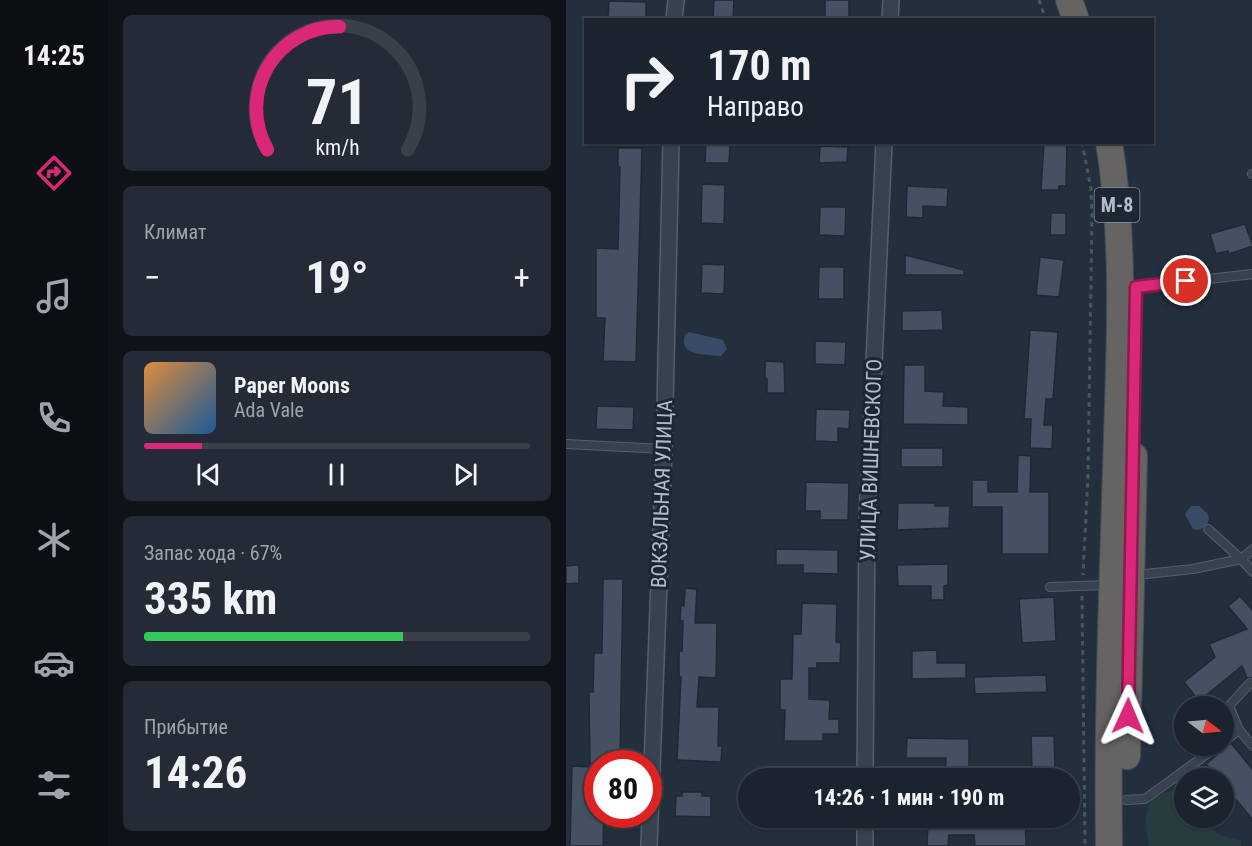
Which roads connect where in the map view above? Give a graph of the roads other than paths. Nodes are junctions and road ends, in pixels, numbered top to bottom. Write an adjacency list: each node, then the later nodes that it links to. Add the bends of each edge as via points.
1 (676, 0): 5 (street)
2 (891, 0): 6 (street)
3 (1069, 0): 7 (highway)
4 (1087, 0): 8 (highway)
5 (674, 18)
6 (890, 18)
7 (1075, 18)
8 (1092, 18)
9 (671, 144): 16 (street, ВОКЗАЛЬНАЯ УЛИЦА)
10 (884, 144): 28 (street, УЛИЦА ВИШНЕВСКОГО, via 867,518)
11 (1109, 144): 21 (highway, М-8, via 1120,268)
12 (1125, 144): 14 (highway, М-8, via 1132,189)
13 (1253, 274): 14 (lane)
14 (1136, 287): 21 (highway, М-8)
15 (566, 444): 16 (lane)
16 (664, 449): 31 (street, ВОКЗАЛЬНАЯ УЛИЦА)
17 (1208, 529): 19 (lane)
18 (1253, 549): 19 (lane)
19 (1241, 560): 20 (lane); 21 (lane)
20 (1253, 572)
21 (1121, 580): 22 (lane); 29 (highway, М-8); 33 (highway, М-8)
22 (1050, 587)
23 (1250, 683): 24 (lane, via 1229,706)
24 (1239, 730): 25 (lane); 26 (lane)
25 (1234, 734)
26 (1253, 746)
27 (1204, 756): 29 (lane, via 1145,799)
28 (865, 768)
29 (1126, 800): 34 (highway, М-8)
30 (865, 828): 32 (street)
31 (649, 846)
32 (865, 846)
33 (1109, 846)
34 (1126, 846)

